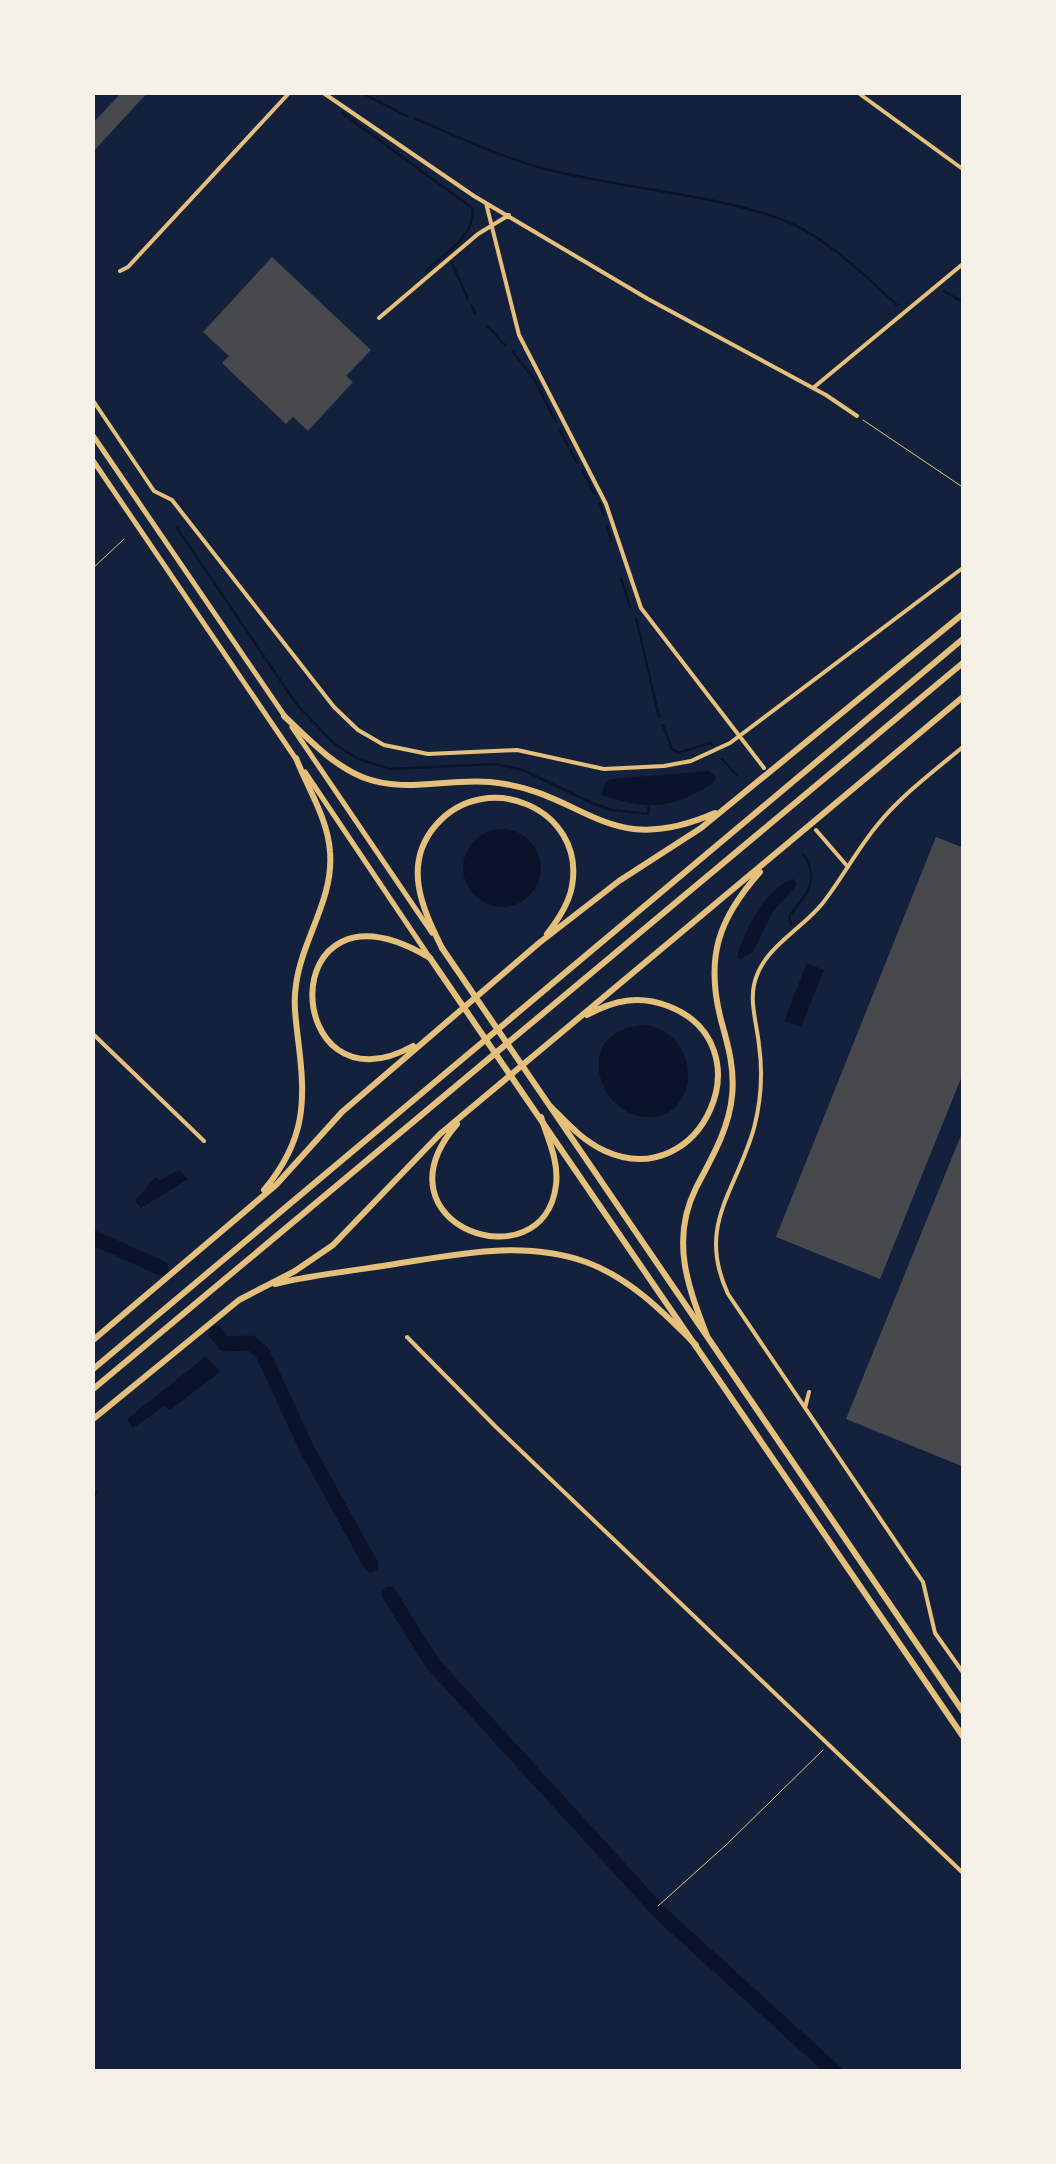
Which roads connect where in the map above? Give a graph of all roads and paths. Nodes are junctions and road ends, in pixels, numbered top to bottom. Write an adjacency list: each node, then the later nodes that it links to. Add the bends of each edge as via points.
1 (290, 92): 9 (street)
2 (322, 92): 5 (street)
3 (857, 92): 4 (street)
4 (964, 170)
5 (486, 203): 6 (street); 7 (street)
6 (509, 215): 7 (street); 11 (street)
7 (491, 226): 10 (street); 25 (street, via 525,350 606,504 641,608)
8 (964, 262): 11 (street)
9 (120, 271)
10 (379, 318)
11 (813, 388): 13 (street)
12 (92, 399): 25 (street, via 154,491 172,500 334,707 370,738 412,753 518,750 618,769 691,760)
13 (857, 416): 16 (path)
14 (92, 434): 24 (main road)
15 (92, 460): 27 (main road)
16 (964, 488)
17 (124, 539): 19 (path)
18 (964, 567): 25 (street)
19 (92, 569)
20 (964, 613): 29 (main road)
21 (964, 638): 49 (main road)
22 (964, 662): 50 (main road)
23 (964, 696): 31 (main road)
24 (284, 716): 29 (main road, via 332,760 380,783 518,786 633,830 674,828); 34 (main road)
25 (738, 737): 28 (street)
26 (964, 746): 32 (street, via 896,805)
27 (296, 758): 35 (main road); 43 (main road, via 326,826 330,872 295,989 304,1092 299,1129 280,1170)
28 (764, 768)
29 (734, 802): 33 (main road)
30 (816, 830): 32 (street)
31 (773, 857): 37 (main road); 45 (main road, via 738,896 716,947 714,988 733,1071 732,1097 682,1240 686,1280)
32 (848, 867): 52 (street, via 821,906 764,960 756,978 759,1106 715,1236 728,1294)
33 (539, 943): 34 (main road, via 569,898 570,852 535,808 491,797 460,804 421,848 418,890); 38 (main road)
34 (442, 948): 39 (main road)
35 (430, 958): 38 (main road, via 384,937 350,939 322,962 311,1001 322,1034 354,1056 397,1055); 41 (main road)
36 (92, 1033): 42 (street)
37 (562, 1033): 39 (main road, via 618,1001 661,1003 702,1030 717,1062 718,1086 697,1132 650,1158 603,1150); 40 (main road)
38 (427, 1038): 43 (main road, via 342,1112)
39 (551, 1108): 45 (main road)
40 (466, 1114): 41 (main road, via 437,1154 434,1191 452,1220 494,1238 531,1226 550,1204 555,1161); 44 (main road, via 417,1154 333,1245)
41 (540, 1117): 48 (main road)
42 (204, 1141)
43 (247, 1210): 47 (main road)
44 (260, 1289): 48 (main road, via 432,1258 529,1250 610,1274); 53 (main road)
45 (707, 1336): 55 (main road)
46 (407, 1337): 57 (street)
47 (92, 1341)
48 (696, 1345): 56 (main road)
49 (92, 1370)
50 (92, 1390)
51 (809, 1392): 52 (street)
52 (805, 1408): 54 (street, via 923,1582 935,1633)
53 (92, 1420)
54 (964, 1674)
55 (964, 1713)
56 (964, 1738)
57 (828, 1744): 58 (street); 59 (path)
58 (964, 1874)
59 (658, 1906)

